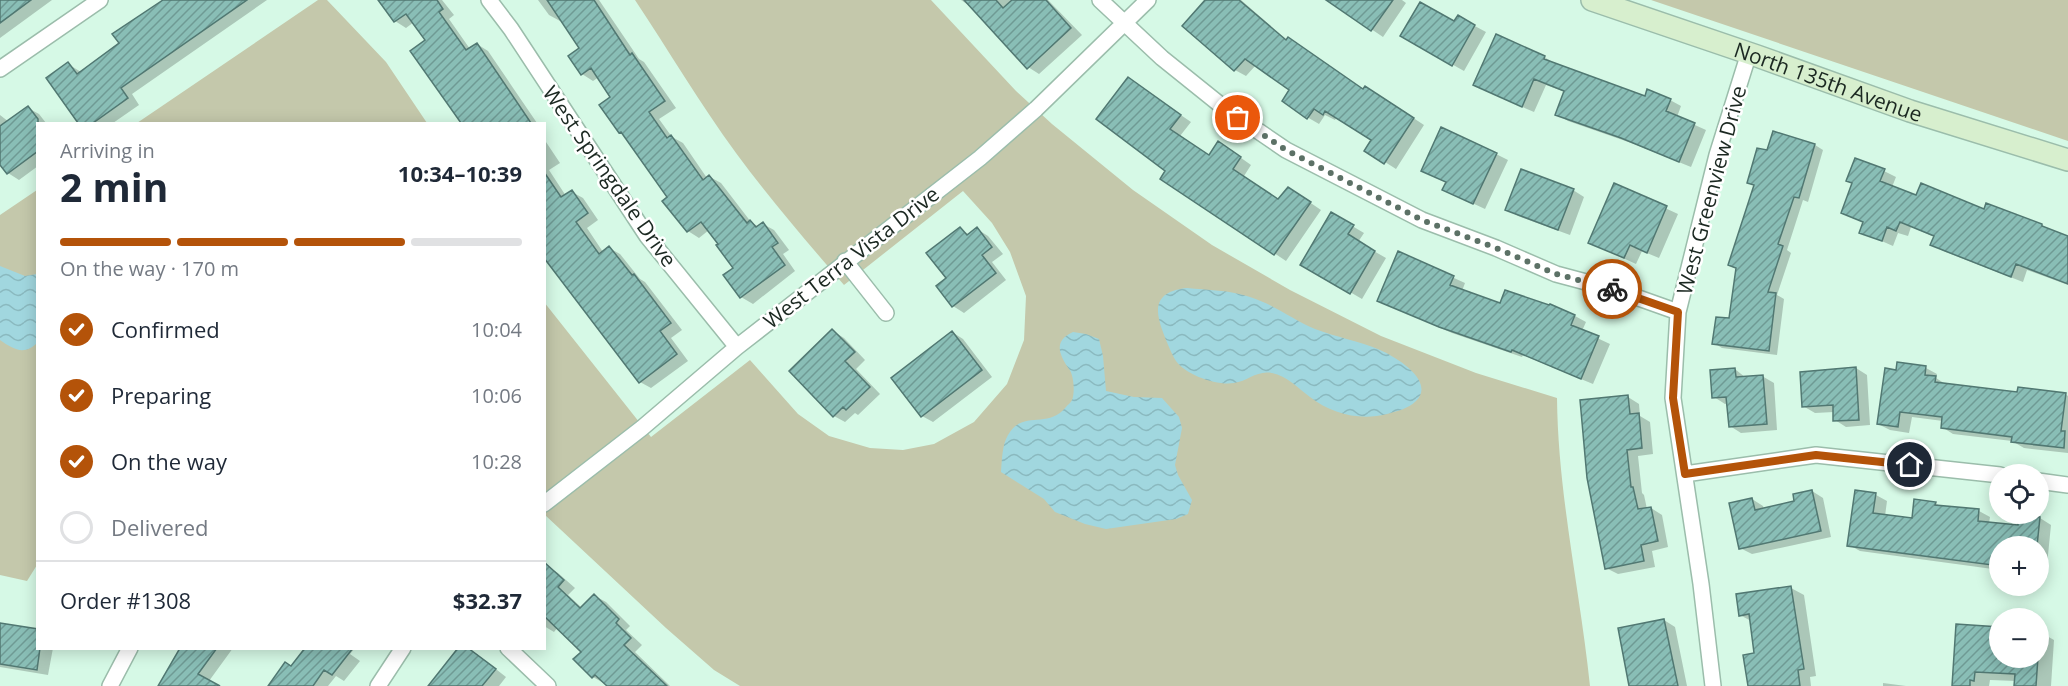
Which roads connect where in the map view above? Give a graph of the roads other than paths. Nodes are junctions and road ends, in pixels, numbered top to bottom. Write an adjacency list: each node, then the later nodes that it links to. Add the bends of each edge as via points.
1 (100, 0): 8 (street)
2 (489, 0): 13 (street, West Springdale Drive, via 647,236)
3 (1100, 0): 6 (street)
4 (1148, 0): 6 (street, West Terra Vista Drive)
5 (1592, 0): 7 (street, North 135th Avenue)
6 (1126, 23): 10 (street, West Terra Vista Drive, via 980,158); 11 (street, via 1223,107 1286,150 1422,220 1556,274)
7 (1749, 53): 9 (street, North 135th Avenue, via 1910,111); 11 (street, West Greenview Drive, via 1717,155)
8 (0, 69)
9 (2068, 160)
10 (845, 261): 12 (street); 13 (street, West Terra Vista Drive)
11 (1678, 312): 14 (street, West Greenview Drive, via 1673,398)
12 (886, 313)
13 (737, 346): 18 (street, West Terra Vista Drive, via 642,428)
14 (1685, 474): 15 (street, via 1816,455); 25 (street, West Greenview Drive)
15 (1989, 474)
16 (2049, 482): 17 (street)
17 (2068, 485)
18 (546, 502)
19 (129, 650): 22 (street)
20 (402, 650): 23 (street)
21 (510, 650): 24 (street)
22 (110, 686)
23 (378, 686)
24 (548, 686)
25 (1713, 686)

